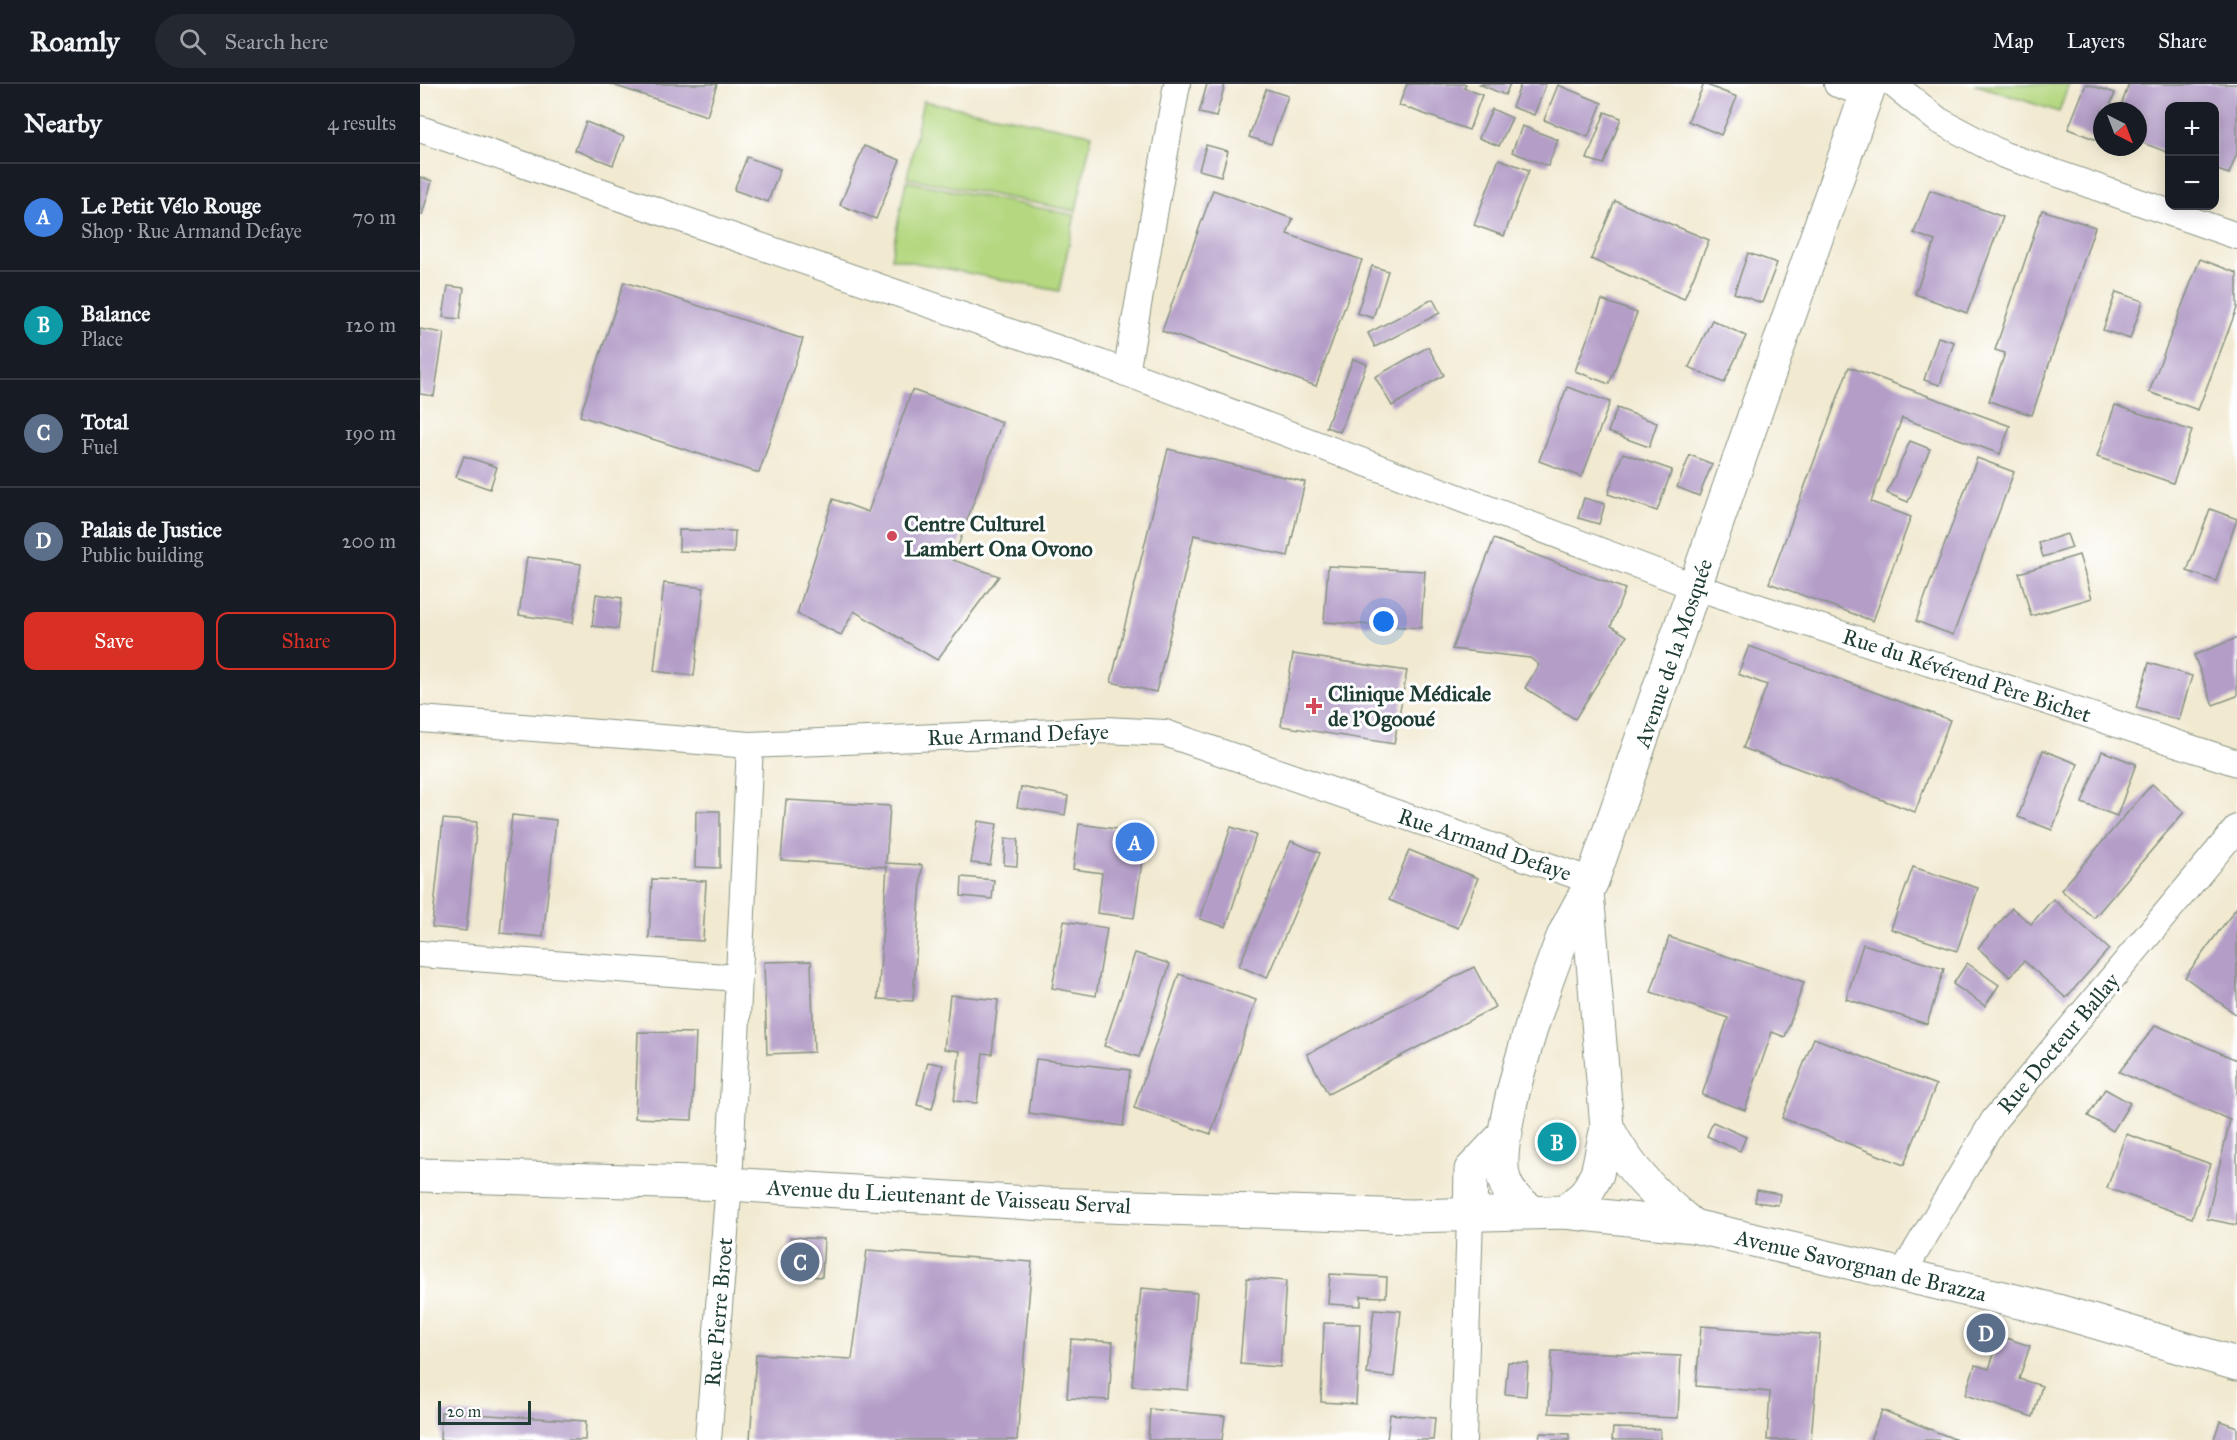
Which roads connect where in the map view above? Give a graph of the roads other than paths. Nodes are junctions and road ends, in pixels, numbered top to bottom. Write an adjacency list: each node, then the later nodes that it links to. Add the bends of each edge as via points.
1 (1177, 84): 5 (street)
2 (1866, 87): 4 (street, via 2004,155); 6 (street, Avenue de la Mosquée)
3 (420, 129): 5 (street, Rue du Révérend Père Bichet)
4 (2237, 236)
5 (1126, 373): 6 (street, Rue du Révérend Père Bichet)
6 (1696, 587): 9 (street, Rue du Révérend Père Bichet); 11 (street, Avenue de la Mosquée)
7 (420, 718): 8 (street, Rue Armand Defaye)
8 (750, 745): 11 (street, Rue Armand Defaye, via 1105,730 1165,733); 13 (street, Rue Pierre Broet)
9 (2237, 763)
10 (2237, 828): 21 (street, Rue Docteur Ballay, via 1994,1119)
11 (1590, 886): 14 (street); 15 (street, Avenue de la Mosquée, via 1562,940 1525,1050)
12 (420, 954): 13 (street)
13 (738, 978): 17 (street, Rue Pierre Broet)
14 (1607, 1127): 18 (street, via 1597,1174 1586,1194); 20 (street, via 1640,1179)
15 (1506, 1133): 18 (street, Avenue de la Mosquée, via 1501,1155 1503,1177 1515,1199); 19 (street, via 1472,1170)
16 (420, 1175): 17 (street, Avenue du Lieutenant de Vaisseau Serval)
17 (729, 1184): 19 (street, Avenue du Lieutenant de Vaisseau Serval, via 1044,1204); 23 (street, Rue Pierre Broet)
18 (1549, 1212): 19 (street, Avenue Savorgnan de Brazza); 20 (street, Avenue Savorgnan de Brazza)
19 (1474, 1216): 24 (street)
20 (1693, 1226): 21 (street, Avenue Savorgnan de Brazza)
21 (1902, 1274): 22 (street, Avenue Savorgnan de Brazza, via 2058,1311)
22 (2237, 1364)
23 (708, 1440)
24 (1463, 1440)

